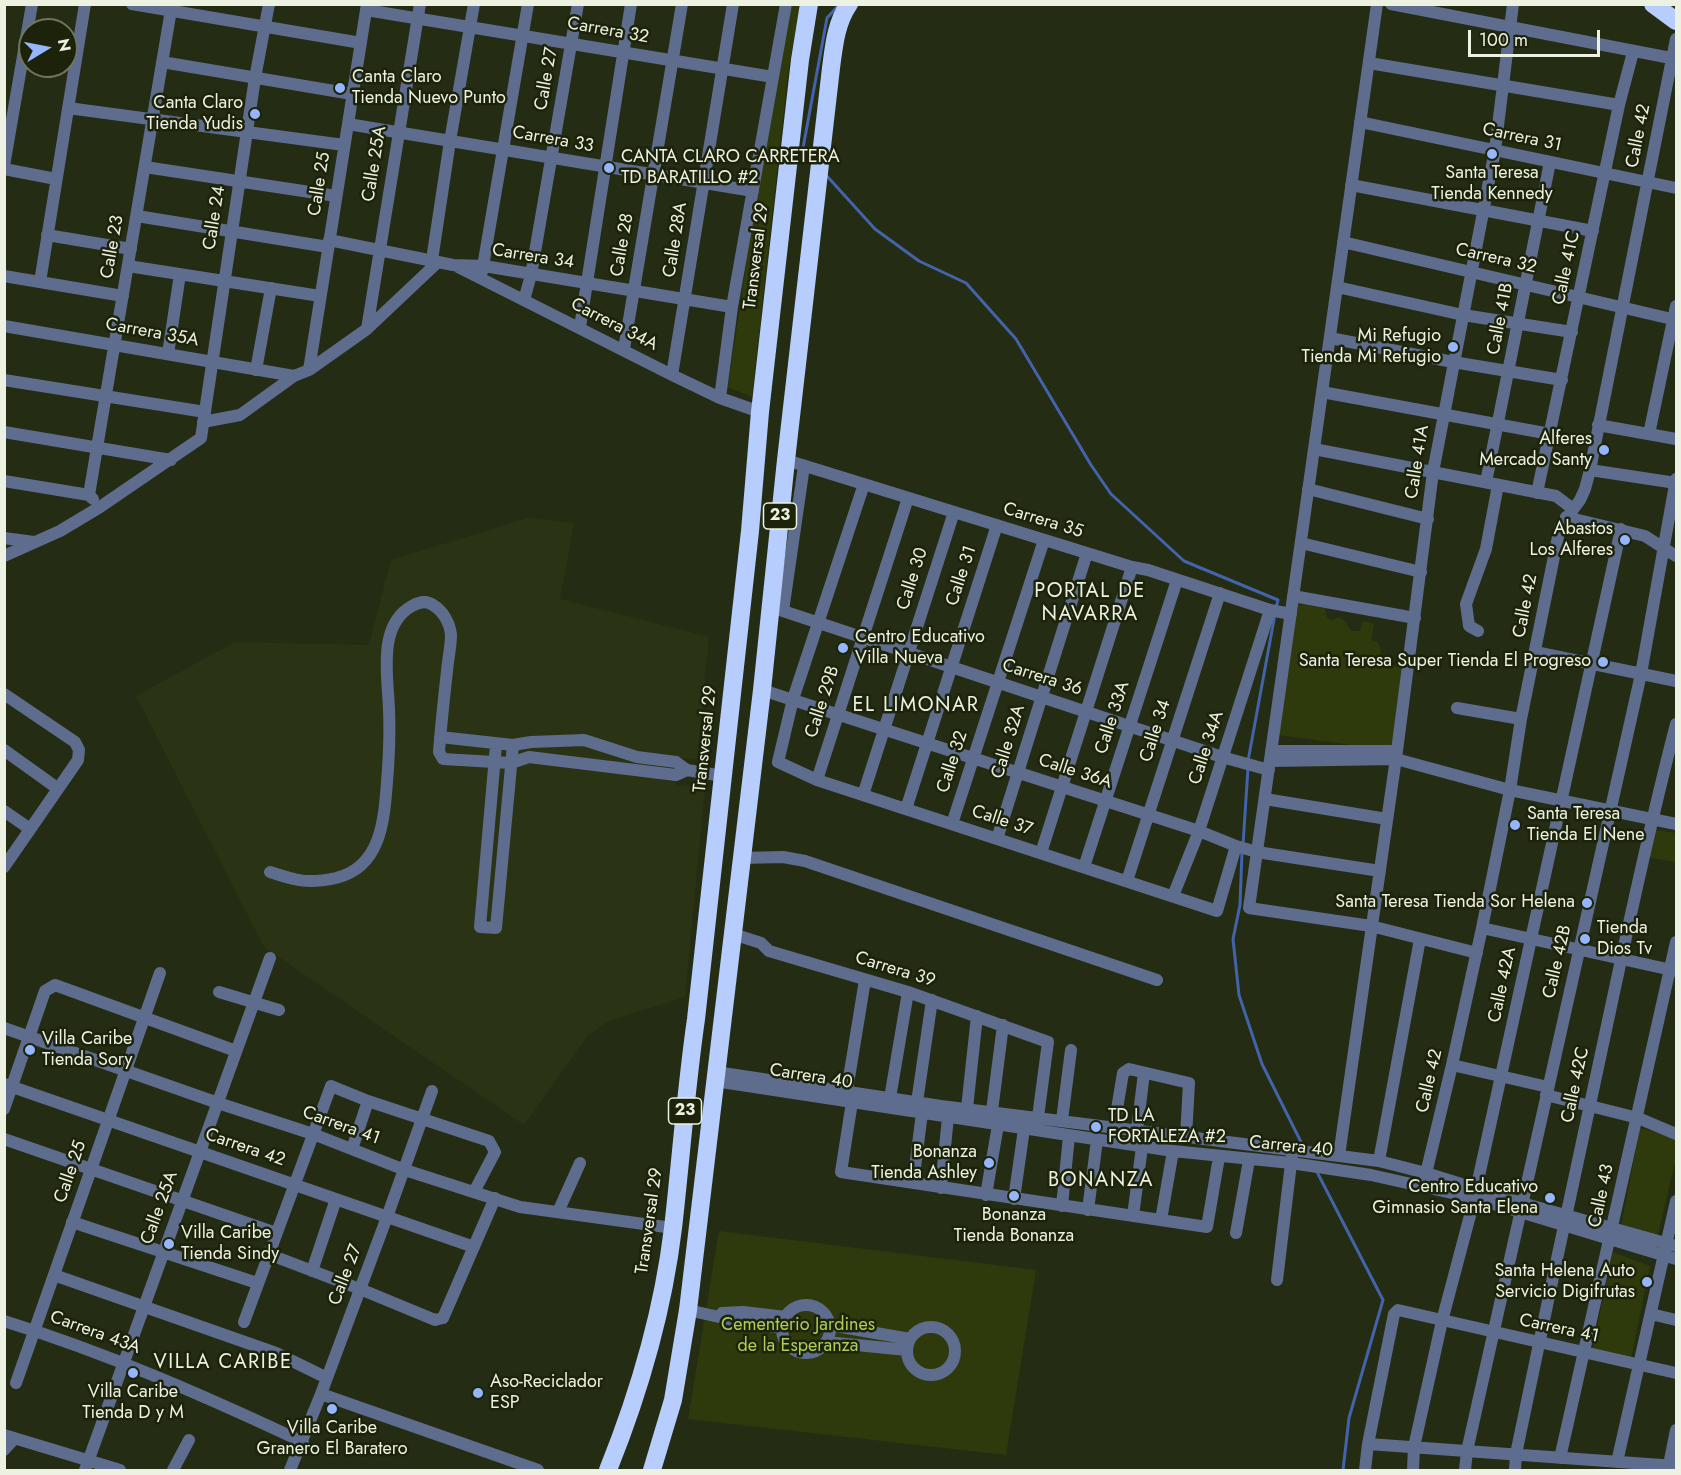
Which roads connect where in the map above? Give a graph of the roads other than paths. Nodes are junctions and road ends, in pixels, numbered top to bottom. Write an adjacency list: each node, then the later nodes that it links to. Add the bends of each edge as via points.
1 (32, 4): 56 (street)
2 (85, 4): 42 (street)
3 (132, 4): 19 (street)
4 (269, 4): 23 (street, Calle 24)
5 (420, 4): 21 (street, Calle 25A)
6 (474, 4): 24 (street)
7 (528, 4): 26 (street)
8 (578, 4): 29 (street, Calle 27)
9 (631, 4): 30 (street)
10 (682, 4): 33 (street, Calle 28)
11 (733, 4): 36 (street, Calle 28A)
12 (786, 4): 37 (street)
13 (809, 4): 121 (highway, Transversal 29 / 23)
14 (849, 4): 133 (highway, 23, via 841,15 831,68)
15 (1377, 4): 35 (street)
16 (1391, 4): 25 (street)
17 (1513, 4): 25 (street, Calle 41A)
18 (1653, 4): 22 (highway)
19 (171, 7): 23 (street); 34 (street, Calle 23)
20 (366, 7): 21 (street, Carrera 32); 28 (street, Calle 25)
21 (417, 18): 24 (street, Carrera 32); 47 (street, Calle 25A)
22 (1677, 21)
23 (265, 26): 28 (street); 38 (street, Calle 24)
24 (470, 26): 26 (street, Carrera 32); 48 (street)
25 (1511, 28): 31 (street); 39 (street, Calle 41A)
26 (524, 35): 29 (street, Carrera 32); 50 (street)
27 (1677, 39): 32 (street, Calle 42)
28 (361, 43): 40 (street, Calle 25)
29 (572, 43): 30 (street, Carrera 32); 52 (street, Calle 27)
30 (624, 52): 33 (street, Carrera 32); 55 (street)
31 (1632, 52): 32 (street); 41 (street, Calle 41C)
32 (1675, 58): 61 (street, Calle 42)
33 (673, 60): 36 (street, Carrera 32); 57 (street, Calle 28)
34 (162, 62): 38 (street); 43 (street, Calle 23)
35 (1369, 63): 39 (street); 44 (street)
36 (723, 68): 37 (street, Carrera 32); 62 (street, Calle 28A)
37 (773, 76): 65 (street)
38 (255, 78): 40 (street); 46 (street, Calle 24)
39 (1504, 85): 41 (street); 51 (street, Calle 41A)
40 (352, 94): 45 (street, Calle 25)
41 (1619, 105): 58 (street, Calle 41C)
42 (68, 108): 43 (street); 59 (street)
43 (153, 119): 46 (street); 54 (street, Calle 23)
44 (1360, 122): 51 (street, Carrera 31); 63 (street)
45 (348, 124): 47 (street, Carrera 33); 49 (street, Calle 25)
46 (247, 132): 49 (street); 60 (street, Calle 24)
47 (398, 133): 48 (street, Carrera 33); 76 (street, Calle 25A)
48 (450, 141): 50 (street, Carrera 33); 77 (street)
49 (344, 145): 66 (street, Calle 25)
50 (504, 150): 52 (street, Carrera 33); 79 (street)
51 (1495, 150): 53 (street, Carrera 31); 67 (street, Calle 41A)
52 (552, 158): 55 (street, Carrera 33); 82 (street, Calle 27)
53 (1550, 162): 58 (street, Carrera 31); 69 (street, Calle 41B)
54 (144, 167): 60 (street); 68 (street, Calle 23)
55 (605, 167): 57 (street, Carrera 33); 86 (street)
56 (4, 168): 59 (street)
57 (653, 174): 62 (street, Carrera 33); 90 (street, Calle 28)
58 (1605, 174): 61 (street, Carrera 31); 70 (street, Calle 41C)
59 (56, 179): 72 (street)
60 (239, 181): 66 (street); 71 (street, Calle 24)
61 (1648, 181): 64 (street, Carrera 31); 96 (street, Calle 42)
62 (704, 183): 65 (street, Carrera 33); 94 (street, Calle 28A)
63 (1351, 185): 67 (street); 73 (street)
64 (1677, 188)
65 (753, 191): 97 (street)
66 (336, 196): 74 (street, Calle 25)
67 (1484, 210): 69 (street); 80 (street, Calle 41A)
68 (137, 216): 71 (street, Carrera 34); 75 (street, Calle 23)
69 (1539, 221): 70 (street); 87 (street, Calle 41B)
70 (1593, 231): 93 (street, Calle 41C)
71 (232, 232): 74 (street, Carrera 34); 84 (street, Calle 24)
72 (47, 235): 75 (street); 85 (street)
73 (1343, 242): 80 (street, Carrera 32); 88 (street)
74 (329, 244): 76 (street, Carrera 34); 92 (street, Calle 25)
75 (131, 249): 78 (street, Calle 23)
76 (380, 250): 77 (street, Carrera 34); 103 (street, Calle 25A)
77 (435, 261): 79 (street, Carrera 34); 103 (street)
78 (128, 266): 81 (street); 91 (street, Calle 23)
79 (482, 272): 82 (street, Carrera 34); 95 (street, Carrera 34A)
80 (1471, 272): 87 (street, Carrera 32); 98 (street, Calle 41A)
81 (180, 274): 84 (street); 108 (street)
82 (531, 275): 86 (street, Carrera 34); 95 (street, Calle 27)
83 (4, 276): 85 (street)
84 (224, 281): 89 (street); 109 (street, Calle 24)
85 (40, 282): 91 (street)
86 (587, 284): 90 (street, Carrera 34); 102 (street)
87 (1526, 285): 93 (street, Carrera 32); 100 (street, Calle 41B)
88 (1337, 287): 98 (street); 105 (street)
89 (271, 288): 92 (street); 111 (street)
90 (633, 291): 94 (street, Carrera 34); 107 (street, Calle 28)
91 (123, 296): 106 (street, Calle 23)
92 (320, 296): 112 (street, Calle 25)
93 (1580, 297): 96 (street, Carrera 32); 104 (street, Calle 41C)
94 (684, 299): 97 (street, Carrera 34); 114 (street, Calle 28A)
95 (524, 300): 102 (street, Carrera 34A)
96 (1623, 307): 99 (street, Carrera 32); 124 (street, Calle 42)
97 (732, 308): 120 (street)
98 (1463, 315): 100 (street); 110 (street, Calle 41A)
99 (1676, 315): 128 (street)
100 (1518, 324): 104 (street); 113 (street, Calle 41B)
101 (4, 326): 106 (street, Carrera 35A)
102 (580, 327): 107 (street, Carrera 34A)
103 (367, 329): 112 (street)
104 (1572, 333): 117 (street, Calle 41C)
105 (1330, 338): 110 (street); 118 (street)
106 (115, 345): 108 (street, Carrera 35A); 119 (street, Calle 23)
107 (624, 349): 114 (street, Carrera 34A)
108 (168, 354): 109 (street, Carrera 35A)
109 (212, 362): 111 (street, Carrera 35A); 123 (street, Calle 24)
110 (1454, 362): 113 (street); 122 (street, Calle 41A)
111 (256, 370): 115 (street, Carrera 35A)
112 (309, 370): 115 (street)
113 (1509, 372): 117 (street); 125 (street, Calle 41B)
114 (672, 375): 120 (street, Carrera 34A)
115 (294, 376): 123 (street, via 240,415)
116 (4, 380): 119 (street)
117 (1562, 380): 127 (street, Calle 41C)
118 (1322, 392): 122 (street); 131 (street)
119 (106, 395): 123 (street); 130 (street, Calle 23)
120 (720, 398): 121 (street, Carrera 34A)
121 (760, 412): 203 (highway, Transversal 29 / 23)
122 (1444, 415): 125 (street); 136 (street, Calle 41A)
123 (204, 417): 132 (street, Calle 24, via 201,438)
124 (1598, 425): 128 (street); 135 (street, Calle 42)
125 (1498, 426): 127 (street); 140 (street, Calle 41B)
126 (4, 432): 130 (street)
127 (1550, 434): 142 (street, Calle 41C)
128 (1648, 434): 129 (street)
129 (1677, 439)
130 (98, 447): 132 (street); 143 (street, Calle 23)
131 (1314, 448): 136 (street); 141 (street)
132 (171, 460): 145 (street)
133 (786, 460): 134 (street, Carrera 35); 164 (highway, 23)
134 (804, 466): 139 (street, Carrera 35); 164 (street)
135 (1590, 470): 138 (street); 147 (street, Calle 42, via 1585,489)
136 (1433, 472): 140 (street); 148 (street, Calle 41A)
137 (4, 481): 143 (street)
138 (1676, 482): 155 (street, Calle 42B)
139 (864, 484): 144 (street, Carrera 35); 168 (street)
140 (1492, 484): 142 (street); 169 (street, Calle 41B, via 1486,549 1466,604 1469,626)
141 (1308, 489): 148 (street); 154 (street)
142 (1538, 492): 147 (street, via 1557,496)
143 (89, 495): 145 (street)
144 (908, 498): 146 (street, Carrera 35); 170 (street, Calle 29B)
145 (100, 507): 153 (street)
146 (954, 512): 149 (street, Carrera 35); 172 (street, Calle 30)
147 (1569, 513): 150 (street); 171 (street, Calle 42, via 1560,527)
148 (1428, 519): 160 (street, Calle 41A)
149 (997, 525): 152 (street, Carrera 35); 174 (street, Calle 31)
150 (1622, 529): 155 (street, via 1645,536); 173 (street, Calle 42A)
151 (4, 538): 153 (street)
152 (1044, 540): 156 (street, Carrera 35); 177 (street, Calle 32)
153 (34, 542): 157 (street)
154 (1301, 543): 160 (street); 163 (street)
155 (1664, 549): 158 (street); 175 (street, Calle 42B)
156 (1087, 553): 159 (street, Carrera 35); 180 (street, Calle 32A)
157 (4, 556)
158 (1677, 556)
159 (1132, 567): 161 (street, Carrera 35); 183 (street)
160 (1421, 572): 167 (street, Calle 41A)
161 (1177, 580): 162 (street, Carrera 35); 187 (street, Calle 33A)
162 (1220, 592): 165 (street, Carrera 35); 190 (street, Calle 34)
163 (1293, 596): 166 (street); 167 (street)
164 (777, 609): 168 (street, Carrera 36); 178 (highway, 23)
165 (1270, 610): 166 (street, Carrera 35); 196 (street, Calle 34A)
166 (1291, 614): 198 (street)
167 (1415, 618): 195 (street, Calle 41A)
168 (818, 623): 170 (street, Carrera 36); 181 (street)
169 (1478, 631)
170 (863, 638): 172 (street, Carrera 36); 184 (street, Calle 29B)
171 (1535, 652): 173 (street); 185 (street, Calle 42)
172 (908, 653): 174 (street, Carrera 36); 188 (street, Calle 30)
173 (1592, 664): 175 (street); 211 (street, Calle 42A)
174 (952, 668): 177 (street, Carrera 36); 191 (street, Calle 31)
175 (1641, 674): 176 (street); 214 (street, Calle 42B)
176 (1677, 681)
177 (998, 683): 180 (street, Carrera 36); 197 (street, Calle 32)
178 (762, 690): 181 (street, Calle 36A); 227 (highway, 23)
179 (4, 694): 206 (street, via 75,742 78,760)
180 (1042, 697): 183 (street, Carrera 36); 202 (street, Calle 32A)
181 (793, 699): 184 (street, Calle 36A); 204 (street, Calle 37, via 778,762)
182 (1457, 708): 185 (street)
183 (1086, 712): 187 (street, Carrera 36); 205 (street)
184 (838, 714): 188 (street, Calle 36A); 204 (street, Calle 29B)
185 (1521, 719): 207 (street, Calle 42)
186 (1677, 724): 217 (street, Calle 42C)
187 (1130, 726): 190 (street, Carrera 36); 210 (street, Calle 33A)
188 (884, 729): 191 (street, Calle 36A); 208 (street, Calle 30)
189 (440, 737): 192 (street); 199 (street, via 439,752 443,759); 231 (street, via 451,633 442,612 430,603 419,602 394,622 389,641 389,754 383,826 373,851 349,874 310,883)
190 (1172, 740): 196 (street, Carrera 36); 215 (street, Calle 34)
191 (928, 743): 197 (street, Calle 36A); 212 (street, Calle 31)
192 (496, 745): 193 (street); 199 (street)
193 (513, 745): 200 (street); 201 (street, via 584,740 637,757 676,762)
194 (4, 750): 206 (street)
195 (1396, 755): 198 (street, Carrera 36); 207 (street, Carrera 36); 216 (street, Calle 41A)
196 (1222, 757): 198 (street, Carrera 36); 221 (street, Calle 34A)
197 (974, 758): 202 (street, Calle 36A); 218 (street, Calle 32)
198 (1270, 760): 209 (street)
199 (495, 763): 200 (street); 223 (street)
200 (511, 763): 201 (street, via 529,757 676,775); 224 (street)
201 (687, 770): 203 (street)
202 (1018, 772): 205 (street, Calle 36A); 222 (street, Calle 32A)
203 (723, 776): 328 (highway, Transversal 29 / 23)
204 (817, 780): 208 (street, Calle 37)
205 (1062, 786): 210 (street, Calle 36A); 226 (street)
206 (57, 788): 220 (street)
207 (1510, 790): 211 (street, Carrera 36); 235 (street, Calle 42)
208 (863, 795): 212 (street, Calle 37)
209 (1265, 799): 216 (street); 225 (street)
210 (1106, 800): 215 (street, Calle 36A); 229 (street, Calle 33A)
211 (1562, 801): 214 (street, Carrera 36); 238 (street, Calle 42A)
212 (906, 809): 218 (street, Calle 37)
213 (4, 812): 220 (street)
214 (1610, 812): 217 (street, Carrera 36); 240 (street, Calle 42B)
215 (1149, 814): 221 (street, Calle 36A); 232 (street, Calle 34)
216 (1387, 819): 230 (street, Calle 41A)
217 (1651, 819): 219 (street, Carrera 36); 243 (street, Calle 42C)
218 (952, 824): 222 (street, Calle 37)
219 (1677, 824)
220 (30, 829): 228 (street)
221 (1200, 831): 225 (street, Calle 36A); 233 (street, Calle 34A)
222 (997, 839): 226 (street, Calle 37)
223 (488, 843): 224 (street); 224 (street, via 480,927 496,928)
224 (504, 843)
225 (1246, 849): 230 (street, Calle 36A); 233 (street, Calle 37, via 1217,911); 234 (street, via 1249,908)
226 (1041, 853): 229 (street, Calle 37)
227 (742, 858): 236 (highway, 23); 247 (street, via 805,861)
228 (4, 867)
229 (1084, 867): 232 (street, Calle 37)
230 (1380, 871): 234 (street, Calle 41A)
231 (270, 872)
232 (1127, 881): 233 (street, Calle 37)
233 (1173, 896)
234 (1371, 926): 237 (street); 298 (street, Calle 41A)
235 (1482, 928): 238 (street); 241 (street, Calle 42)
236 (733, 934): 246 (street, Carrera 39, via 761,943 769,951); 263 (highway, 23)
237 (1420, 939): 241 (street); 302 (street)
238 (1532, 939): 240 (street); 264 (street, Calle 42A)
239 (1677, 942): 244 (street, Calle 43)
240 (1579, 951): 243 (street); 268 (street, Calle 42B)
241 (1477, 953): 260 (street, Calle 42)
242 (270, 958): 251 (street, Calle 25A)
243 (1621, 959): 244 (street); 273 (street, Calle 42C)
244 (1673, 970): 280 (street, Calle 43)
245 (160, 973): 254 (street, Calle 25)
246 (865, 980): 249 (street, Carrera 39); 266 (street)
247 (1157, 980)
248 (219, 992): 251 (street)
249 (908, 992): 250 (street, Carrera 39); 269 (street)
250 (932, 1000): 253 (street, Carrera 39); 276 (street)
251 (254, 1002): 252 (street); 259 (street, Calle 25A)
252 (279, 1010)
253 (977, 1016): 255 (street, Carrera 39); 274 (street)
254 (144, 1018): 257 (street, via 55,985 45,991); 259 (street); 261 (street, Calle 25)
255 (1003, 1025): 277 (street); 278 (street, Carrera 39, via 1048,1042)
256 (4, 1028): 257 (street, Carrera 41)
257 (30, 1038): 261 (street, Carrera 41); 265 (street)
258 (1071, 1050): 283 (street)
259 (236, 1051): 272 (street, Calle 25A)
260 (1452, 1065): 264 (street); 306 (street, Calle 42)
261 (125, 1071): 272 (street, Carrera 41); 282 (street, Calle 25)
262 (1144, 1073): 285 (street, via 1129,1069 1123,1073); 287 (street); 291 (street, via 1189,1083)
263 (716, 1076): 266 (street, Carrera 40); 271 (street, Carrera 40); 342 (highway, 23)
264 (1502, 1076): 268 (street); 312 (street, Calle 42A)
265 (8, 1085): 275 (street); 282 (street, Carrera 42)
266 (847, 1090): 269 (street, Carrera 40)
267 (432, 1091): 281 (street, Calle 27)
268 (1547, 1091): 273 (street); 320 (street, Calle 42B)
269 (890, 1098): 276 (street, Carrera 40)
270 (368, 1101): 281 (street); 288 (street, via 332,1086); 295 (street)
271 (852, 1102): 276 (street, Carrera 40); 307 (street, via 841,1172)
272 (218, 1103): 288 (street, Carrera 41); 297 (street, Calle 25A)
273 (1590, 1106): 280 (street); 326 (street, Calle 42C)
274 (967, 1108): 276 (street, Carrera 40); 277 (street, Carrera 40)
275 (4, 1109)
276 (918, 1109): 279 (street, Carrera 40); 307 (street)
277 (992, 1111): 278 (street, Carrera 40)
278 (1038, 1117): 283 (street, Carrera 40)
279 (948, 1118): 284 (street, Carrera 40); 310 (street)
280 (1638, 1118): 289 (street); 331 (street, Calle 43)
281 (422, 1119): 305 (street, Calle 27); 311 (street, via 489,1141 495,1152)
282 (108, 1120): 297 (street, Carrera 42); 304 (street, Calle 25)
283 (1062, 1120): 285 (street, Carrera 40)
284 (998, 1125): 286 (street, Carrera 40); 313 (street)
285 (1114, 1127): 287 (street, Carrera 40)
286 (1024, 1129): 290 (street, Carrera 40); 316 (street)
287 (1137, 1130): 291 (street, Carrera 40)
288 (312, 1134): 295 (street, Carrera 41); 308 (street)
289 (1677, 1134)
290 (1069, 1136): 293 (street, Carrera 40); 319 (street)
291 (1186, 1137): 300 (street, Carrera 40)
292 (4, 1138): 304 (street)
293 (1096, 1140): 294 (street, Carrera 40); 321 (street)
294 (1142, 1146): 296 (street, Carrera 40); 323 (street)
295 (352, 1149): 305 (street, Carrera 41)
296 (1173, 1151): 299 (street, Carrera 40); 325 (street)
297 (200, 1152): 308 (street, Carrera 42); 317 (street, Calle 25A)
298 (1339, 1156): 300 (street, Carrera 40); 302 (street, Carrera 40)
299 (1219, 1157): 301 (street, Carrera 40); 325 (street, via 1207,1227)
300 (1292, 1157): 301 (street, Carrera 40); 309 (street, Carrera 40); 338 (street)
301 (1249, 1160): 330 (street)
302 (1379, 1161): 306 (street, Carrera 40)
303 (580, 1163): 322 (street)
304 (91, 1168): 317 (street); 327 (street, Calle 25)
305 (405, 1170): 311 (street, Carrera 41); 324 (street, Calle 27)
306 (1426, 1173): 309 (street, Calle 42); 312 (street, Carrera 40)
307 (913, 1183): 310 (street)
308 (294, 1185): 315 (street, Carrera 42); 329 (street)
309 (1423, 1186): 312 (street, Carrera 40)
310 (941, 1188): 313 (street)
311 (474, 1192): 314 (street, Carrera 41)
312 (1475, 1194): 320 (street, Carrera 40); 346 (street, Calle 42A)
313 (986, 1195): 316 (street)
314 (495, 1198): 322 (street, Carrera 41, via 520,1207); 332 (street)
315 (336, 1199): 324 (street, Carrera 42); 336 (street)
316 (1014, 1199): 319 (street)
317 (182, 1200): 329 (street); 334 (street, Calle 25A)
318 (1677, 1201): 333 (street)
319 (1062, 1206): 321 (street)
320 (1521, 1207): 326 (street, Carrera 40); 352 (street, Calle 42B)
321 (1088, 1210): 323 (street)
322 (558, 1212): 328 (street, Carrera 41)
323 (1133, 1216): 325 (street)
324 (387, 1217): 332 (street, Carrera 42); 340 (street, Calle 27)
325 (1161, 1220)
326 (1565, 1221): 331 (street, Carrera 40); 354 (street, Calle 42C)
327 (72, 1222): 334 (street); 337 (street, Calle 25)
328 (673, 1228): 380 (highway, Transversal 29 / 23, via 645,1364)
329 (276, 1233): 335 (street)
330 (1236, 1233)
331 (1612, 1234): 333 (street, Carrera 40); 356 (street, Calle 43)
332 (474, 1247): 340 (street, via 442,1318 435,1320)
333 (1671, 1251): 343 (street)
334 (164, 1253): 339 (street); 341 (street, Calle 25A)
335 (268, 1254): 336 (street); 339 (street)
336 (312, 1271): 340 (street)
337 (54, 1275): 341 (street); 351 (street, Calle 25)
338 (1277, 1280)
339 (257, 1283): 347 (street)
340 (360, 1289): 360 (street, Calle 27)
341 (144, 1306): 357 (street, Calle 25A); 360 (street, via 276,1353)
342 (697, 1312): 348 (street); 381 (highway, 23)
343 (1651, 1314): 344 (street); 358 (street)
344 (1677, 1320)
345 (4, 1321): 351 (street, Carrera 43A)
346 (1442, 1321): 352 (street, Carrera 41); 367 (street, Carrera 41, via 1398,1310 1394,1314); 368 (street, Calle 42A)
347 (244, 1322)
348 (784, 1322): 349 (street, via 794,1309 811,1306 821,1311); 353 (street, via 788,1344 802,1353 819,1350)
349 (830, 1325): 350 (street); 353 (street)
350 (853, 1329): 355 (street); 355 (street, via 909,1344)
351 (34, 1330): 357 (street, Carrera 43A); 361 (street, Calle 25)
352 (1493, 1332): 354 (street, Carrera 41); 370 (street, Calle 42B)
353 (826, 1342): 355 (street)
354 (1538, 1343): 356 (street, Carrera 41); 371 (street, Calle 42C)
355 (851, 1344)
356 (1584, 1353): 358 (street, Carrera 41); 372 (street, Calle 43)
357 (124, 1362): 366 (street, Carrera 43A); 374 (street, Calle 25A)
358 (1639, 1365): 359 (street, Carrera 41); 373 (street)
359 (1677, 1373)
360 (327, 1378): 362 (street, Calle 27)
361 (16, 1383)
362 (321, 1394): 366 (street, Calle 27); 379 (street)
363 (1677, 1430): 375 (street)
364 (9, 1437): 369 (street); 374 (street, via 52,1449)
365 (189, 1440): 377 (street)
366 (303, 1442): 378 (street, Calle 27)
367 (1368, 1444): 368 (street); 382 (street)
368 (1414, 1448): 370 (street); 383 (street, Calle 42A)
369 (4, 1450)
370 (1467, 1451): 371 (street); 384 (street, Calle 42B)
371 (1516, 1454): 372 (street); 385 (street, Calle 42C)
372 (1560, 1458): 373 (street)
373 (1617, 1462): 375 (street)
374 (86, 1466): 376 (street)
375 (1673, 1466)
376 (120, 1470)
377 (173, 1470)
378 (290, 1470)
379 (538, 1470)
380 (608, 1470)
381 (652, 1470)
382 (1365, 1470)
383 (1413, 1470)
384 (1465, 1470)
385 (1515, 1470)

